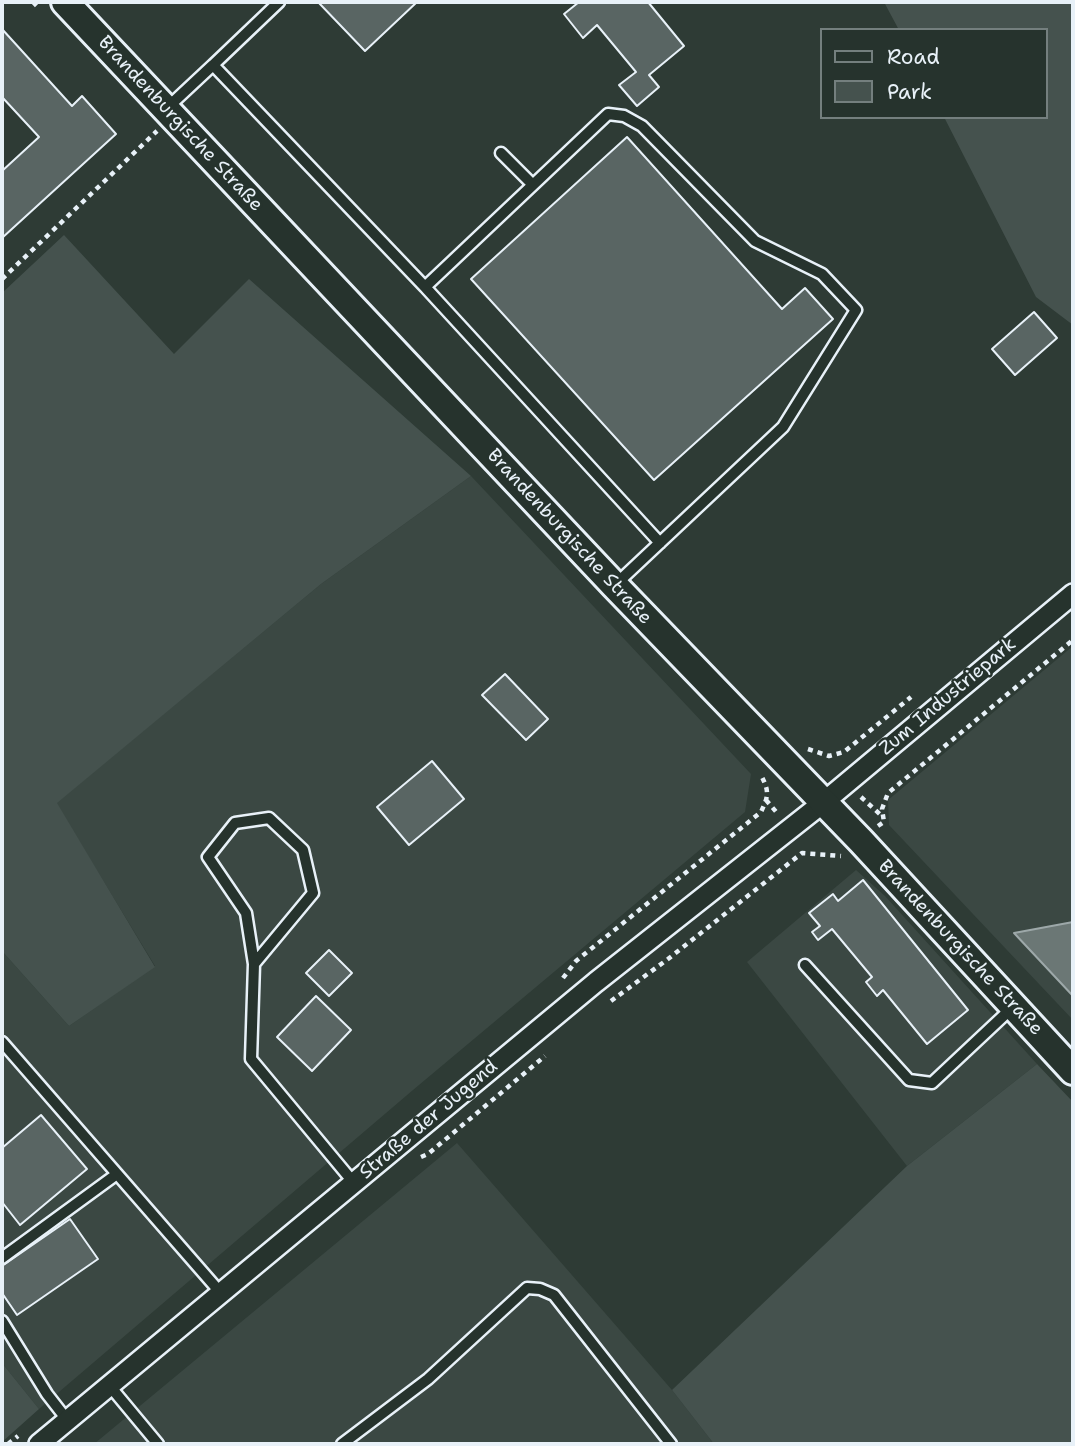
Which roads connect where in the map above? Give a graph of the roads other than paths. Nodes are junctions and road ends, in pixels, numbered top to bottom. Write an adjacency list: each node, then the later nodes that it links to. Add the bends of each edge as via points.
1 (65, 2): 4 (street, Brandenburgische Straße)
2 (279, 2): 3 (lane)
3 (212, 65): 4 (lane); 7 (lane)
4 (169, 113): 9 (street, Brandenburgische Straße)
5 (500, 153): 6 (lane)
6 (533, 185): 7 (lane); 8 (lane, via 607,114 624,116 642,126 755,241 822,274 856,310 783,427)
7 (425, 287): 8 (lane)
8 (660, 543): 9 (lane)
9 (614, 586): 11 (street, Brandenburgische Straße)
10 (1073, 593): 11 (street, Zum Industriepark)
11 (824, 802): 14 (street, Brandenburgische Straße); 18 (street, Straße der Jugend, via 647,940)
12 (254, 964): 12 (lane, via 313,893 303,850 269,818 234,824 208,857 246,913); 18 (lane, via 251,1059)
13 (805, 965): 14 (lane, via 909,1080 932,1083)
14 (1013, 1007): 16 (street, Brandenburgische Straße)
15 (2, 1042): 17 (lane)
16 (1073, 1071)
17 (117, 1174): 19 (lane); 20 (lane)
18 (354, 1183): 20 (street, Straße der Jugend)
19 (2, 1258)
20 (220, 1292): 22 (street, Straße der Jugend)
21 (2, 1321): 23 (lane)
22 (109, 1385): 23 (street, Straße der Jugend); 24 (lane)
23 (68, 1421): 25 (street, Straße der Jugend)
24 (152, 1442)
25 (39, 1444)
26 (342, 1444): 27 (lane, via 428,1379 527,1289 540,1289 554,1294)
27 (671, 1444)

